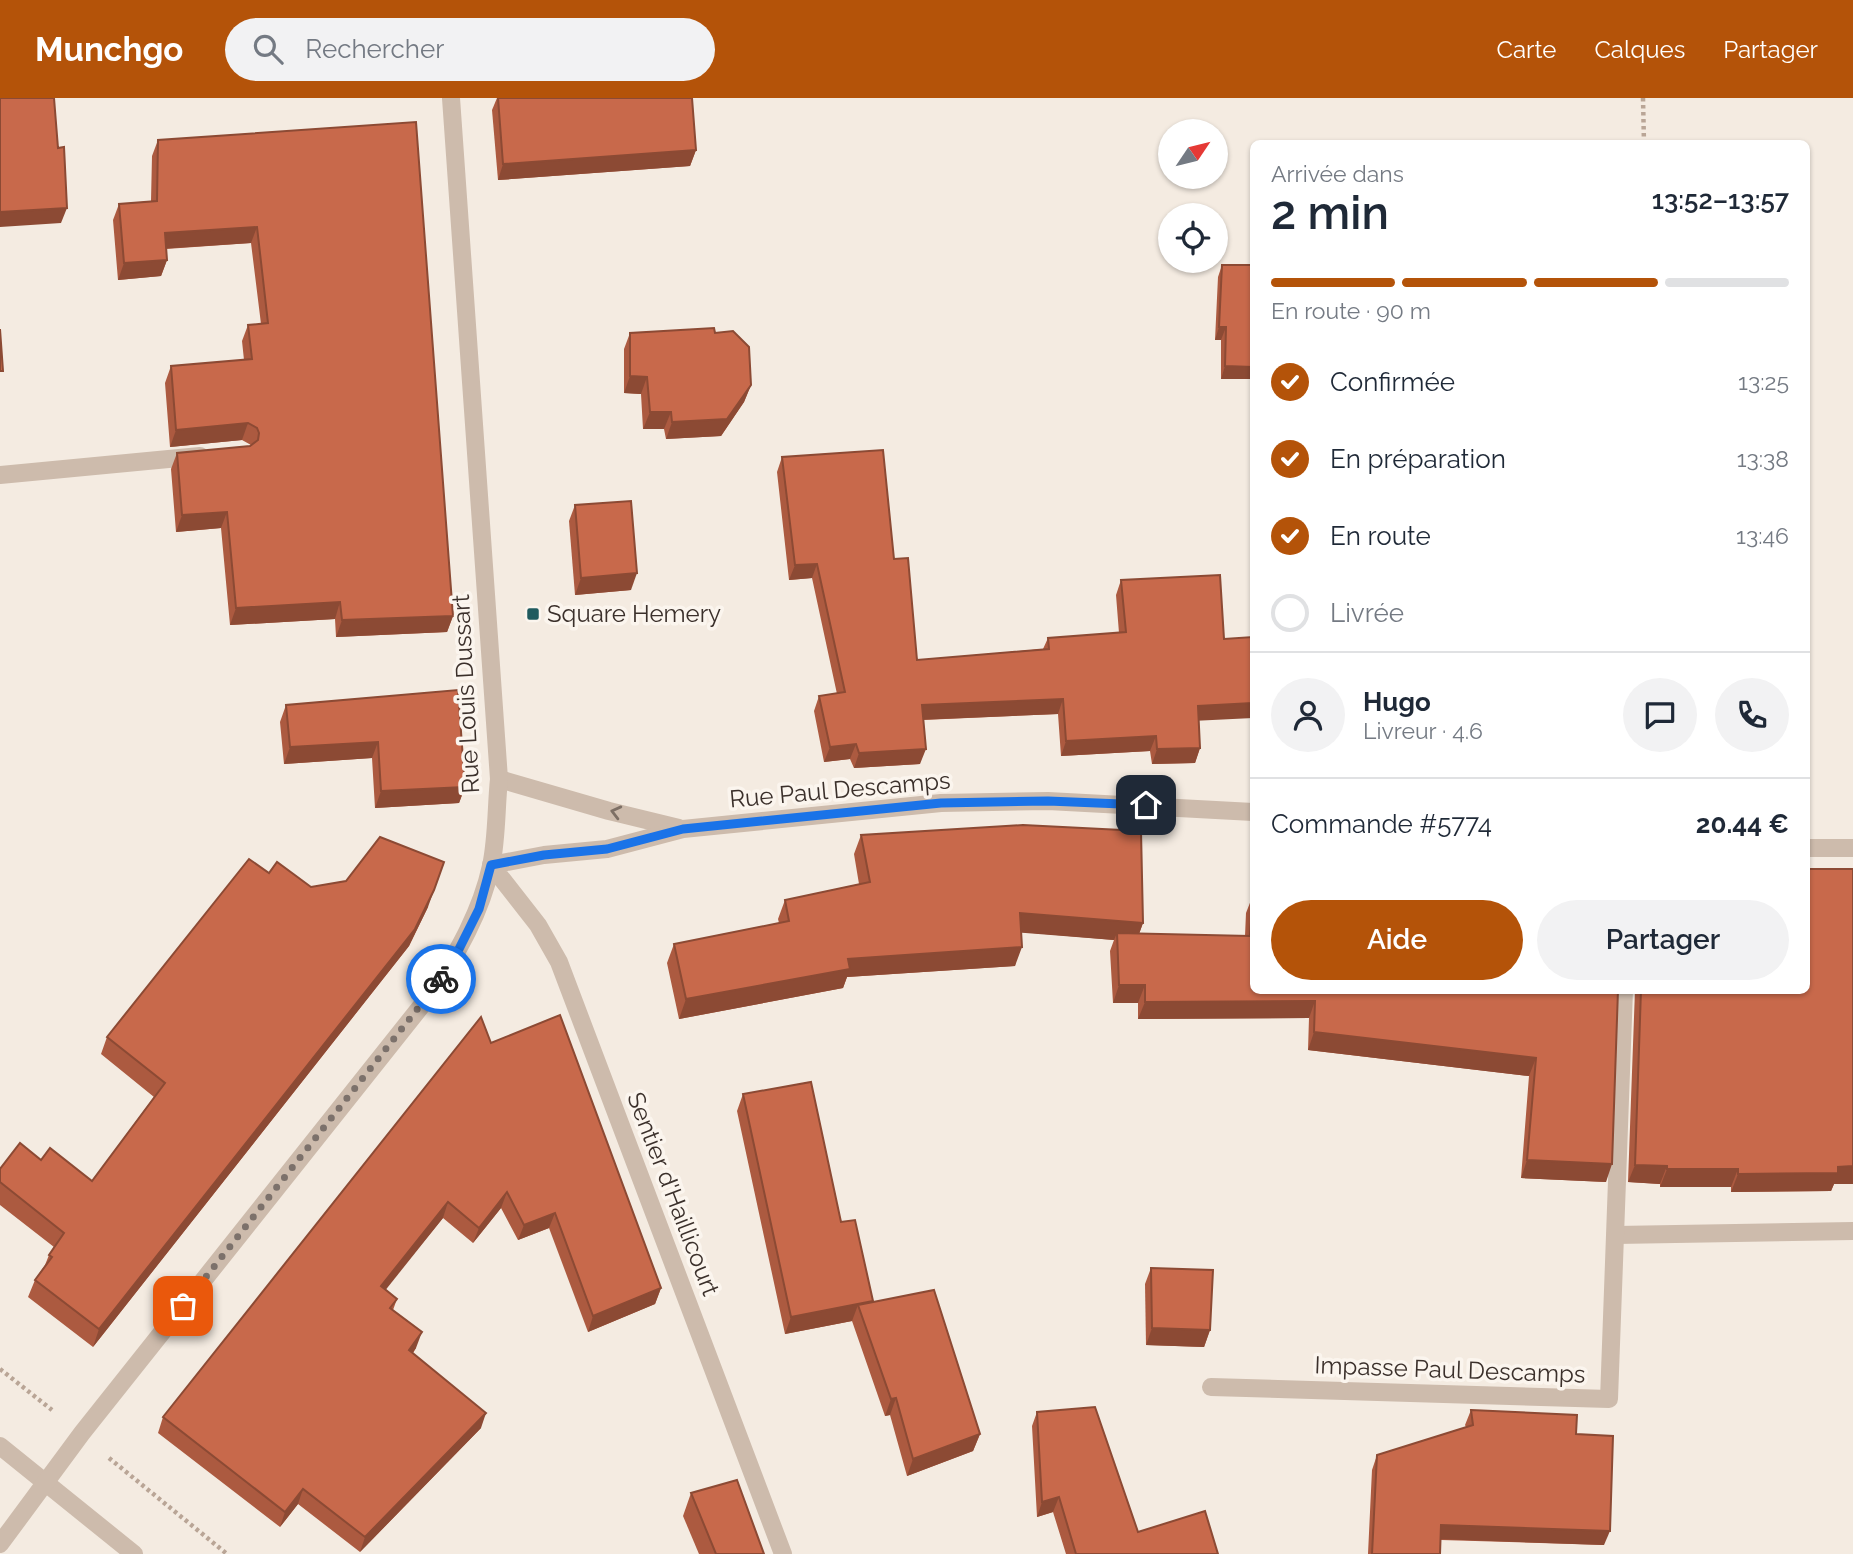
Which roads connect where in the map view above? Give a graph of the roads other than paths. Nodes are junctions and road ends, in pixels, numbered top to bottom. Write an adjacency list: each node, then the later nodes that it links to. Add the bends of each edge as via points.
1 (450, 98): 4 (street, Rue Louis Dussart)
2 (215, 454): 3 (street)
3 (0, 475)
4 (499, 779): 6 (street, Rue Paul Descamps, one-way to 4); 9 (street, Rue Louis Dussart)
5 (1250, 811): 6 (street, Rue Paul Descamps, via 1048,801 941,803)
6 (683, 829): 9 (street, Rue Paul Descamps, via 607,849)
7 (1810, 848): 8 (street)
8 (1853, 848)
9 (491, 865): 15 (street, Rue Louis Dussart, via 479,909 434,990); 18 (street, Sentier d'Haillicourt, via 538,925 559,962)
10 (1624, 994): 12 (street, Impasse Paul Descamps)
11 (1853, 1231): 12 (street)
12 (1616, 1236): 13 (street, Impasse Paul Descamps, via 1609,1399)
13 (1211, 1387)
14 (0, 1446): 15 (street)
15 (45, 1483): 16 (street, Rue Louis Dussart); 17 (street)
16 (0, 1544)
17 (134, 1554)
18 (783, 1554)

